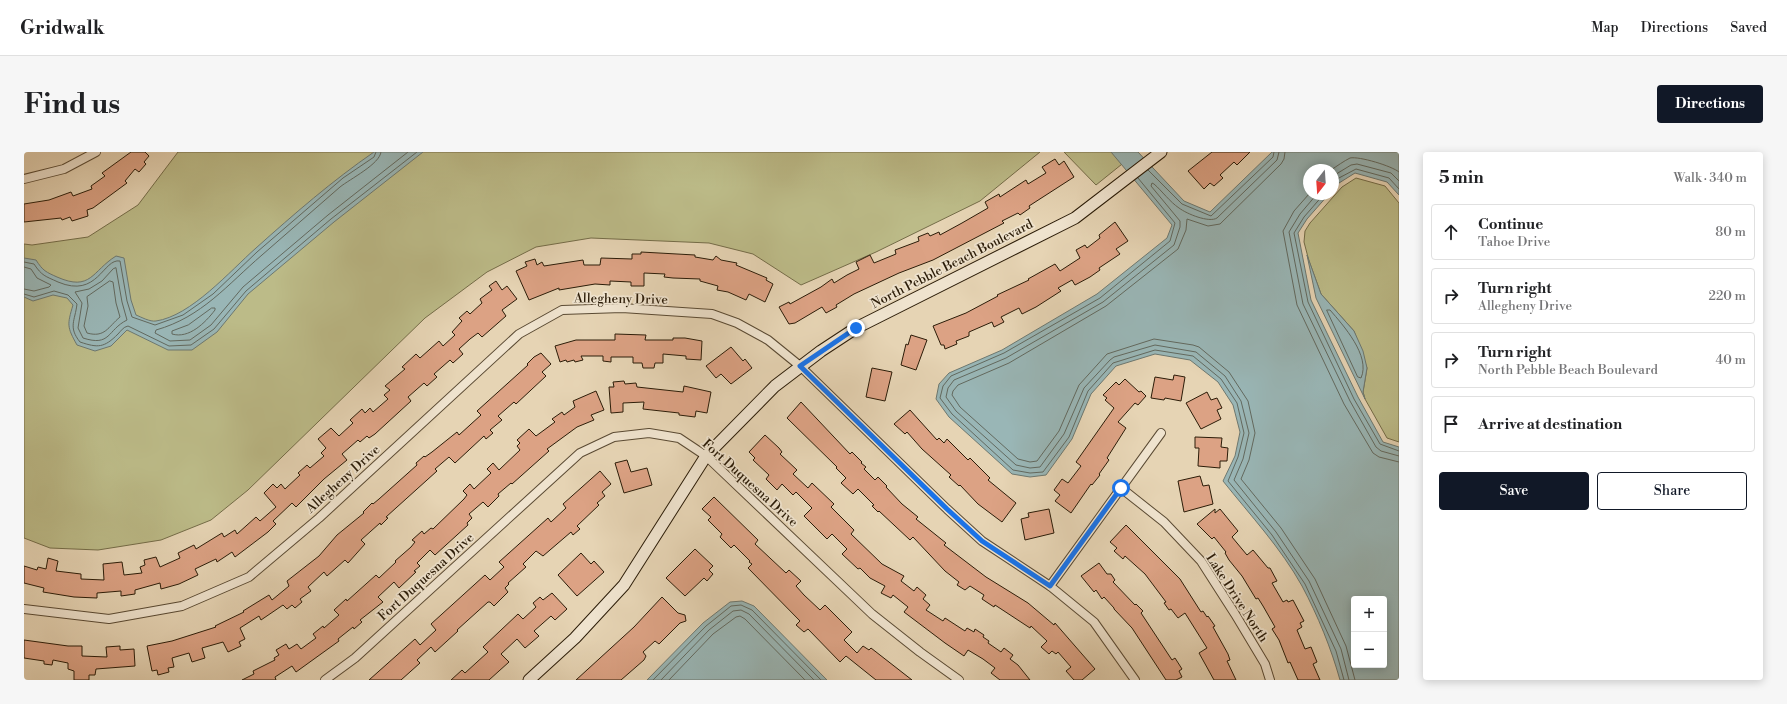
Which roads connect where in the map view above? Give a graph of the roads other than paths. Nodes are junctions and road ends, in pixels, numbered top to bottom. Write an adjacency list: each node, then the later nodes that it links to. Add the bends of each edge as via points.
1 (96, 152): 3 (street, via 64,169)
2 (1158, 155): 4 (street, North Pebble Beach Boulevard, via 1075,218 856,328)
3 (24, 179)
4 (800, 366): 6 (street, North Pebble Beach Boulevard, via 775,386); 8 (street, Allegheny Drive, via 982,541); 9 (street, Allegheny Drive, via 768,340 712,314 622,308 562,310 519,334 319,518 249,577 182,606 109,619)
5 (1161, 433): 7 (street)
6 (706, 456): 10 (street, Fort Duquesna Drive, via 679,438 649,433 614,437 580,453 355,658); 11 (street, North Pebble Beach Boulevard, via 624,585 574,638); 12 (street, Fort Duquesna Drive, via 872,614)
7 (1121, 488): 8 (street); 14 (street, Lake Drive North, via 1164,522 1201,561 1265,664)
8 (1050, 586): 13 (street, Allegheny Drive, via 1094,622)
9 (24, 609)
10 (325, 680)
11 (528, 680)
12 (959, 680)
13 (1135, 680)
14 (1270, 680)

